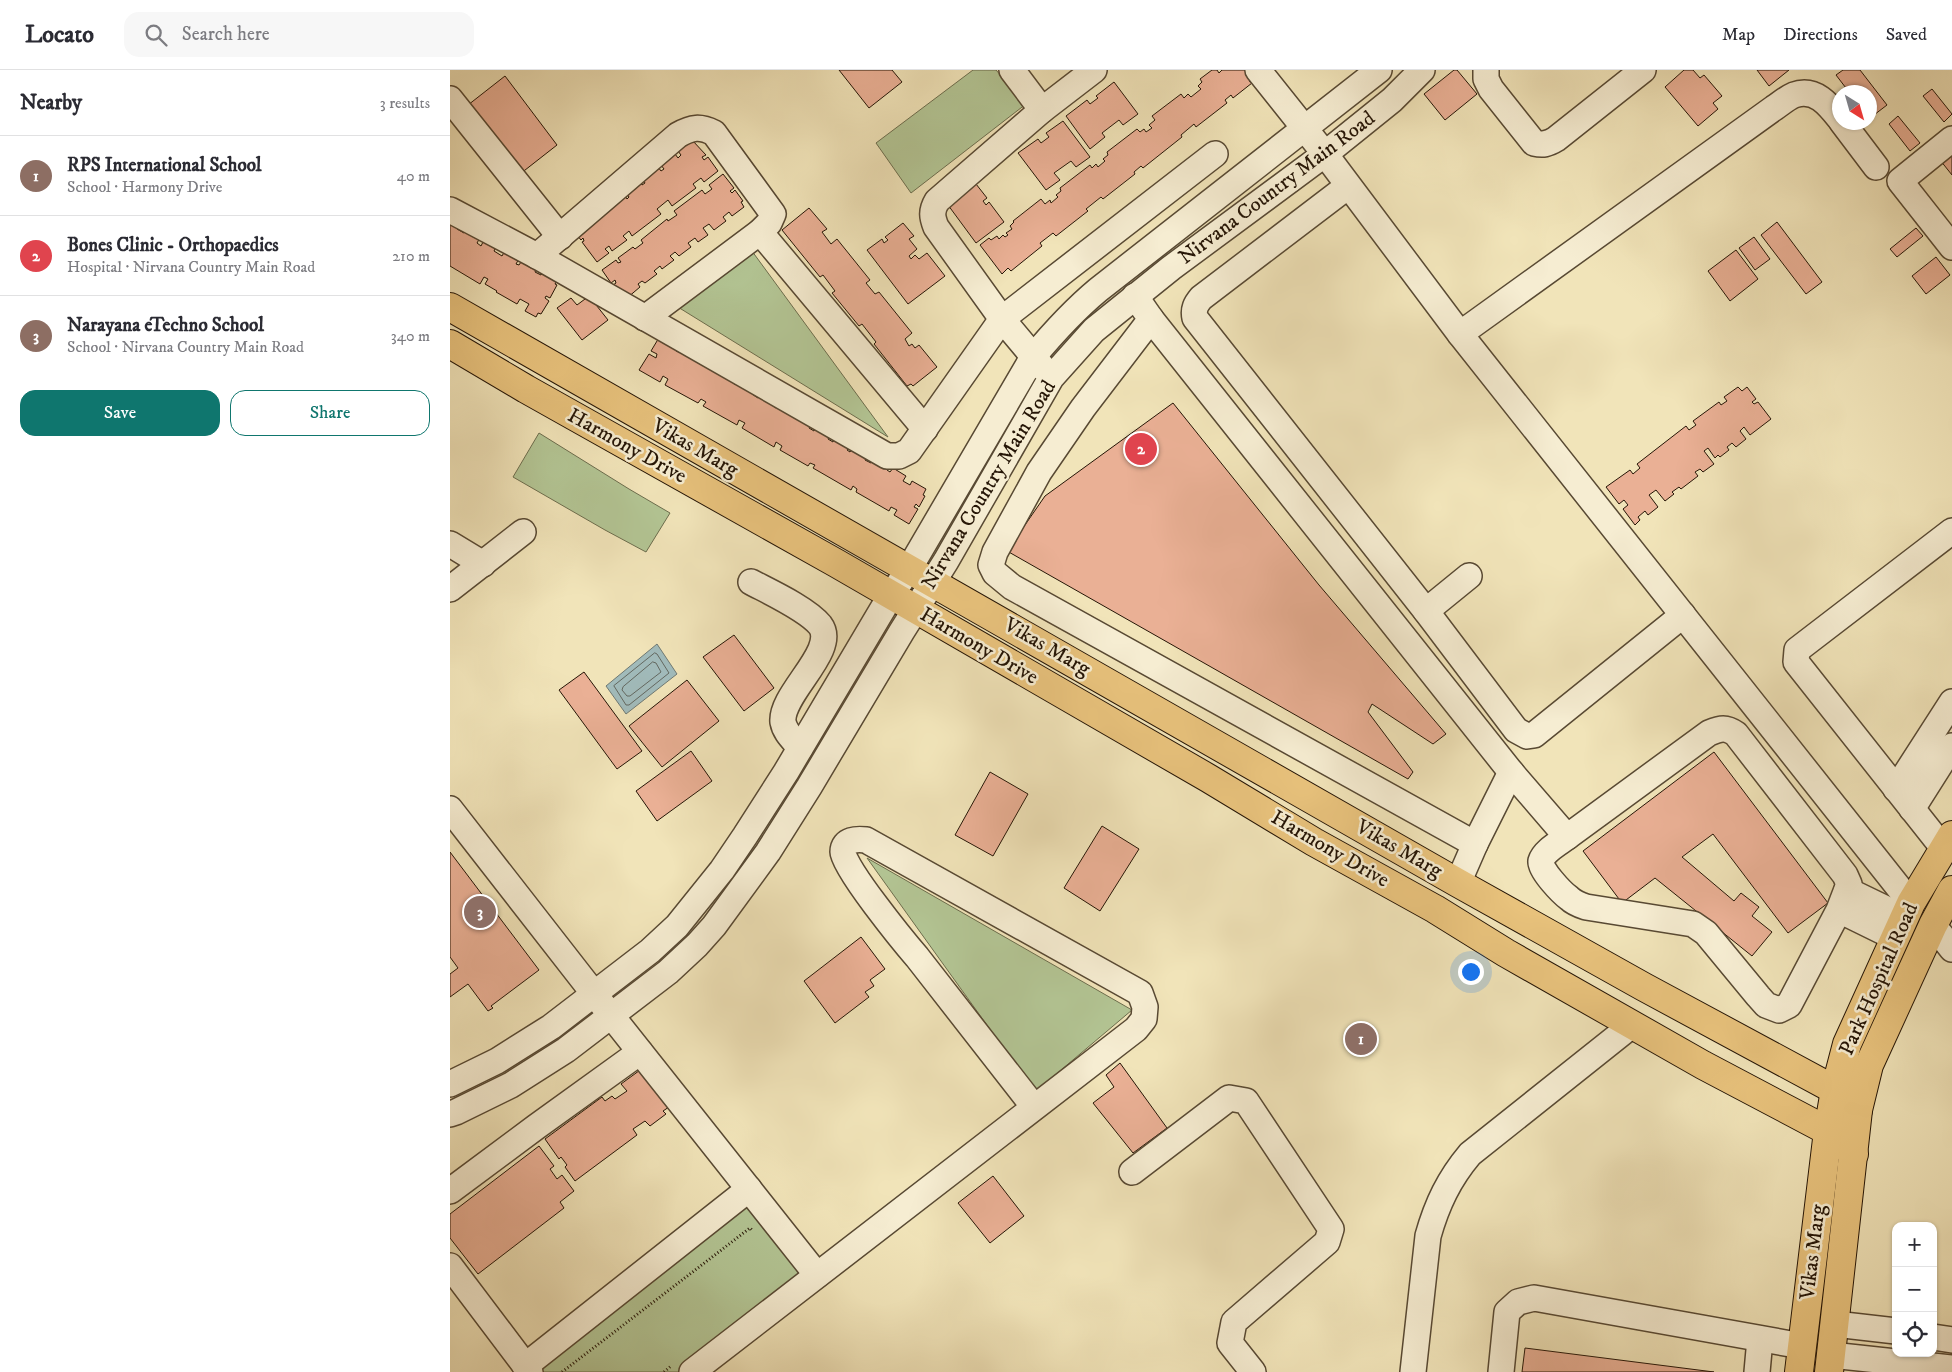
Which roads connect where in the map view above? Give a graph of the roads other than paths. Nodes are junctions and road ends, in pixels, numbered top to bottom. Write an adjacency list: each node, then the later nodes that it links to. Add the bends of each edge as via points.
1 (1012, 70): 10 (street)
2 (1094, 70): 10 (street)
3 (1258, 70): 11 (street)
4 (1379, 70): 11 (street, Nirvana Country Main Road)
5 (1422, 70): 15 (street, Nirvana Country Main Road, via 1392,100)
6 (1486, 70): 7 (street, via 1491,89 1534,143 1548,144)
7 (1643, 70)
8 (450, 99): 20 (street)
9 (1832, 109): 28 (street, via 1826,101 1815,96 1794,95)
10 (1042, 110): 26 (street, via 936,201 932,209 936,228)
11 (1304, 130): 15 (street); 30 (street, Nirvana Country Main Road, via 1075,310)
12 (1848, 130): 16 (street)
13 (1952, 139): 21 (street, via 1900,181)
14 (1216, 154): 26 (street)
15 (1325, 154): 17 (street); 23 (street, Nirvana Country Main Road)
16 (1876, 167)
17 (1348, 186): 28 (street); 44 (street, via 1201,298 1194,312 1195,318)
18 (450, 210): 22 (street)
19 (760, 232): 20 (street, via 773,214 714,133 692,127 678,135); 25 (street); 32 (street)
20 (560, 237): 22 (street)
21 (1952, 247)
22 (537, 256): 25 (street)
23 (1135, 296): 27 (street); 31 (street, Nirvana Country Main Road, via 1094,330)
24 (450, 308): 37 (main road, Vikas Marg)
25 (645, 318): 32 (street, via 887,456 899,456 909,451)
26 (1002, 319): 30 (street); 32 (street)
27 (1151, 319): 50 (street); 57 (street, via 1039,472 995,552 991,565 995,573 1012,587)
28 (1460, 334): 45 (street)
29 (450, 344): 42 (main road, Harmony Drive)
30 (1033, 357): 31 (street); 37 (street, Nirvana Country Main Road)
31 (1051, 378): 40 (street, Nirvana Country Main Road)
32 (925, 429)
33 (1952, 531): 52 (street, via 1797,650 1796,662)
34 (523, 532): 36 (street)
35 (450, 544): 36 (street)
36 (483, 564): 41 (street)
37 (909, 569): 40 (main road, Vikas Marg); 42 (street, Nirvana Country Main Road)
38 (1469, 576): 44 (street)
39 (751, 582): 48 (street, via 811,617 823,631 822,646 783,717 786,731)
40 (933, 582): 43 (street, Nirvana Country Main Road); 49 (main road, Vikas Marg)
41 (450, 589)
42 (891, 595): 43 (main road, Harmony Drive); 48 (street, Nirvana Country Main Road)
43 (915, 610): 51 (main road, Harmony Drive); 65 (street, Nirvana Country Main Road, via 809,787 744,886 686,956)
44 (1426, 611): 45 (street, via 1516,730 1528,736 1534,735)
45 (1683, 616): 61 (street)
46 (1952, 702): 52 (street)
47 (1952, 746): 54 (street)
48 (800, 748): 64 (street, Nirvana Country Main Road, via 745,836 692,908 667,936)
49 (1226, 750): 51 (main road); 58 (main road, Vikas Marg)
50 (1512, 772): 55 (street); 57 (street)
51 (1208, 778): 66 (main road, Harmony Drive)
52 (1896, 789): 54 (street)
53 (450, 809): 64 (street)
54 (1912, 809): 56 (street)
55 (1567, 837): 60 (street, via 1709,733 1728,728 1846,875 1849,884); 60 (street, via 1544,855 1541,866 1569,898 1586,907 1699,927 1766,1005 1779,1010 1788,1005)
56 (1948, 842): 61 (main road, Park Hospital Road)
57 (1475, 844): 58 (street)
58 (1458, 883): 69 (main road, Vikas Marg)
59 (1952, 890): 62 (main road, Park Hospital Road)
60 (1843, 900): 61 (street)
61 (1904, 919): 69 (main road, Park Hospital Road, via 1847,1044)
62 (1933, 925): 63 (street); 71 (main road, Park Hospital Road, via 1869,1066)
63 (1952, 949)
64 (594, 995): 65 (street); 68 (street, Nirvana Country Main Road, via 497,1061)
65 (612, 1016): 67 (street); 72 (street, Nirvana Country Main Road, via 510,1085)
66 (1632, 1025): 73 (main road, Harmony Drive); 92 (street, via 1470,1154 1454,1173 1428,1236)
67 (640, 1052): 76 (street); 77 (street)
68 (450, 1084)
69 (1835, 1090): 71 (main road, Vikas Marg); 73 (main road, Park Hospital Road)
70 (1034, 1107): 70 (street, via 1136,1029 1144,1019 1145,1007 1140,993 866,840 849,841 843,853 846,861 873,902); 79 (street)
71 (1858, 1110): 74 (main road, Park Hospital Road)
72 (450, 1114)
73 (1828, 1131): 74 (main road, Harmony Drive); 85 (main road, Vikas Marg)
74 (1854, 1154): 80 (main road, Vikas Marg)
75 (1132, 1172): 91 (street, via 1229,1098 1246,1101 1331,1229 1327,1242 1234,1322 1230,1343)
76 (749, 1189): 79 (street); 89 (street)
77 (450, 1192)
78 (450, 1266): 89 (street)
79 (817, 1275): 90 (street)
80 (1835, 1324): 81 (street); 86 (main road, Vikas Marg)
81 (1892, 1331): 87 (street)
82 (1937, 1338): 84 (street)
83 (1760, 1339): 85 (street); 93 (street, via 1534,1298 1518,1302 1507,1312); 94 (street)
84 (1952, 1340)
85 (1801, 1359)
86 (1830, 1364): 87 (street)
87 (1883, 1367): 88 (street)
88 (1952, 1368)
89 (528, 1369)
90 (682, 1369)
91 (1253, 1372)
92 (1413, 1372)
93 (1500, 1372)
94 (1757, 1372)

